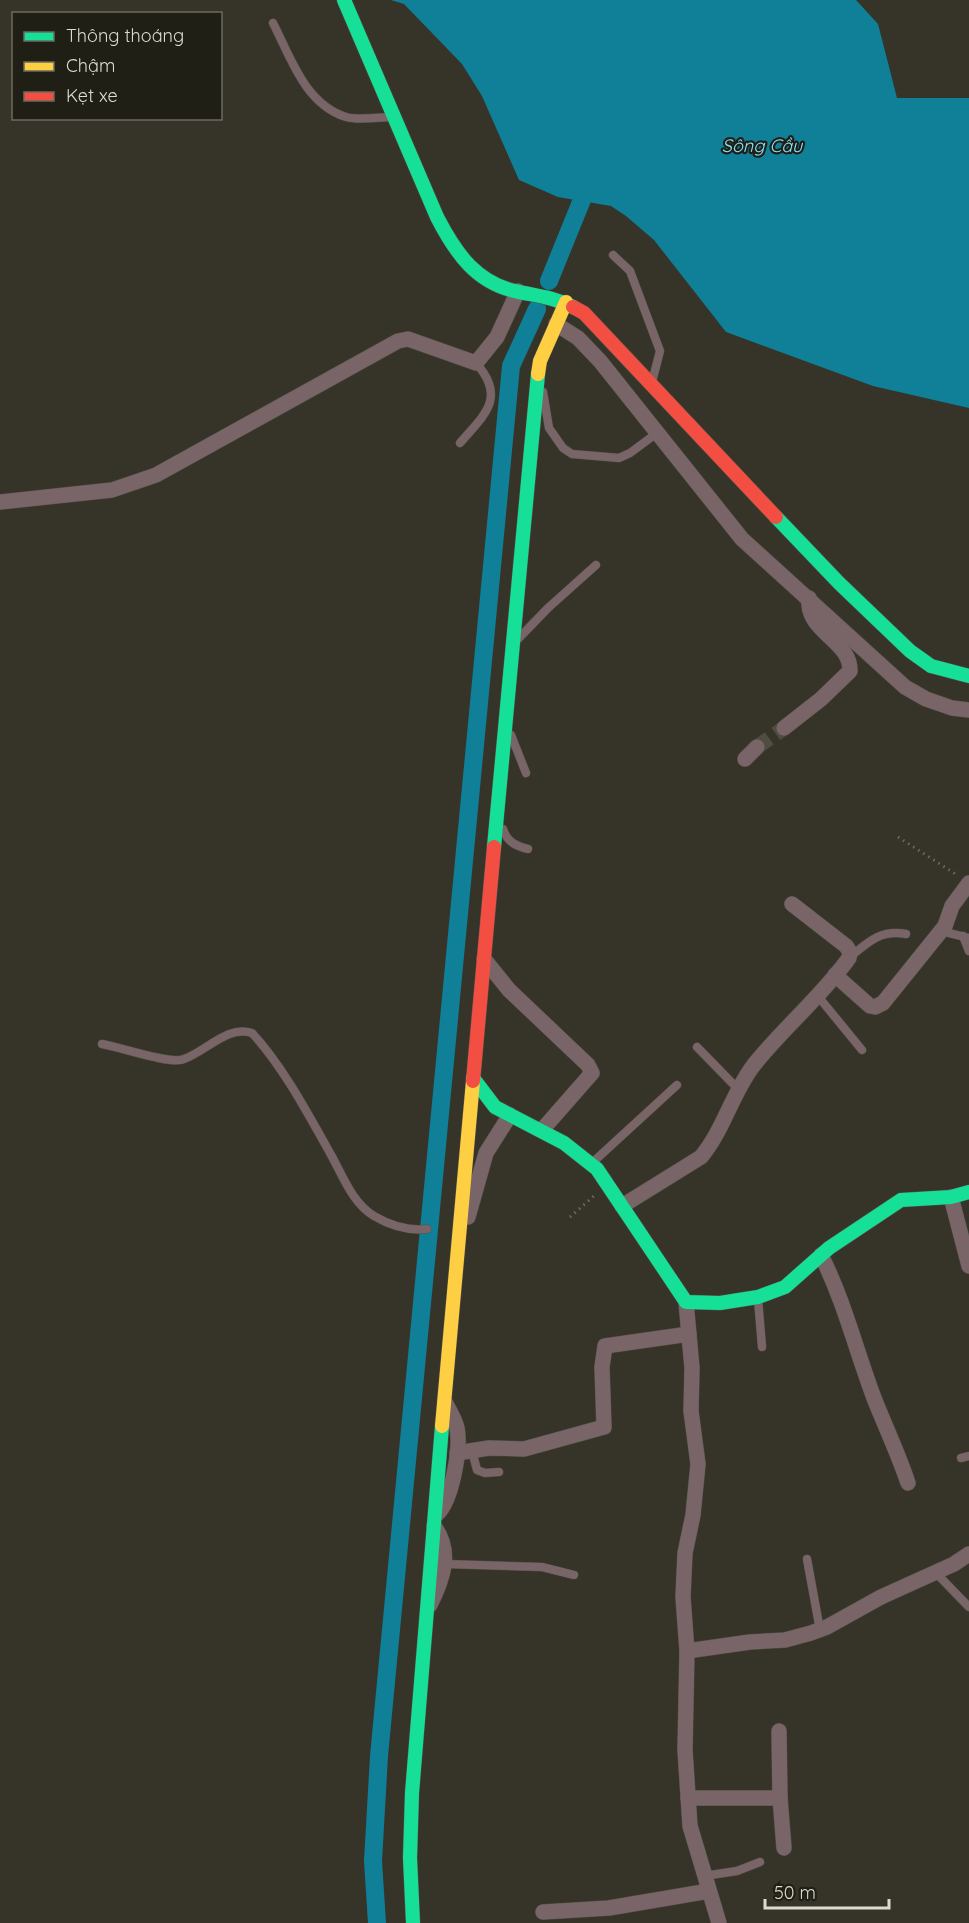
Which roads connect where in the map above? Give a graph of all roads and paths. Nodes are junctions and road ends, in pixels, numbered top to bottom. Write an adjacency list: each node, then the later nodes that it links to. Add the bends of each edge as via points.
1 (344, 0): 3 (street)
2 (273, 23): 3 (lane, via 318,103 347,117)
3 (394, 117): 5 (street, via 445,231 467,266 484,279)
4 (613, 255): 10 (lane, via 630,271 660,351)
5 (518, 291): 6 (street); 8 (street, via 497,337)
6 (566, 302): 7 (street); 10 (street, via 584,313)
7 (556, 324): 9 (street); 11 (street, via 579,338)
8 (480, 359): 12 (lane, via 490,381 491,400); 13 (street, via 408,339 398,341 156,475 112,490)
9 (538, 371): 11 (lane, via 549,428 572,454 619,458); 16 (street)
10 (652, 384): 17 (street, via 838,583 910,651 931,666)
11 (659, 432): 15 (street, via 742,539)
12 (460, 443)
13 (0, 502)
14 (596, 566): 16 (lane)
15 (809, 598): 18 (street, via 905,687 926,699); 20 (street, via 812,620 849,658 850,670)
16 (513, 645): 19 (street)
17 (969, 676)
18 (969, 710)
19 (506, 726): 23 (lane); 24 (street)
20 (784, 728)
21 (757, 747): 22 (street)
22 (745, 759)
23 (526, 773)
24 (498, 813): 26 (lane, via 505,836 515,846); 34 (street)
25 (898, 837): 27 (path)
26 (528, 849)
27 (969, 883): 29 (street)
28 (792, 904): 33 (street, via 846,946)
29 (941, 931): 31 (lane); 35 (street, via 875,1007)
30 (906, 934): 33 (lane, via 892,931 873,938)
31 (966, 937): 32 (lane)
32 (969, 951)
33 (849, 958): 35 (street)
34 (484, 959): 40 (street); 44 (street, via 509,990 592,1073)
35 (835, 975): 36 (street)
36 (817, 995): 39 (lane); 42 (street, via 752,1067)
37 (102, 1044): 52 (lane, via 173,1062 237,1031 252,1033 302,1106 355,1198 373,1216 395,1226)
38 (697, 1047): 42 (lane)
39 (862, 1050)
40 (473, 1078): 43 (street, via 495,1107); 51 (street)
41 (676, 1085): 45 (lane)
42 (738, 1089): 49 (street, via 709,1148)
43 (510, 1115): 44 (street); 51 (street, via 486,1153 471,1210)
44 (542, 1130): 45 (street)
45 (591, 1164): 46 (street)
46 (607, 1184): 49 (street); 50 (path)
47 (969, 1192): 48 (street)
48 (951, 1197): 53 (street); 54 (street, via 901,1200)
49 (622, 1206): 57 (street)
50 (570, 1217)
51 (455, 1226): 60 (street)
52 (427, 1229)
53 (965, 1235): 55 (street)
54 (821, 1255): 56 (street, via 785,1287); 63 (street, via 835,1283 874,1399)
55 (969, 1266)
56 (758, 1297): 57 (street, via 720,1303); 59 (lane)
57 (686, 1302): 58 (street)
58 (689, 1334): 61 (street, via 605,1346 604,1427 524,1449); 73 (street, via 698,1464 685,1553)
59 (762, 1347)
60 (444, 1399): 61 (street); 64 (street)
61 (465, 1452): 62 (lane, via 477,1470); 64 (street, via 445,1505)
62 (499, 1472)
63 (908, 1483)
64 (433, 1520): 67 (street, via 441,1535); 71 (street)
65 (969, 1554): 68 (street)
66 (807, 1559): 72 (lane)
67 (445, 1564): 69 (lane, via 542,1567); 71 (street, via 440,1586)
68 (936, 1573): 70 (lane); 72 (street)
69 (574, 1575)
70 (969, 1607)
71 (426, 1612): 81 (street, via 410,1816)
72 (820, 1630): 73 (street, via 785,1640)
73 (687, 1652): 75 (street)
74 (779, 1731): 76 (street)
75 (688, 1798): 76 (street); 79 (street, via 690,1827)
76 (780, 1798): 77 (street)
77 (784, 1848)
78 (760, 1862): 79 (lane)
79 (707, 1883): 80 (street, via 609,1908); 82 (street)
80 (543, 1912)
81 (413, 1923)
82 (720, 1923)

